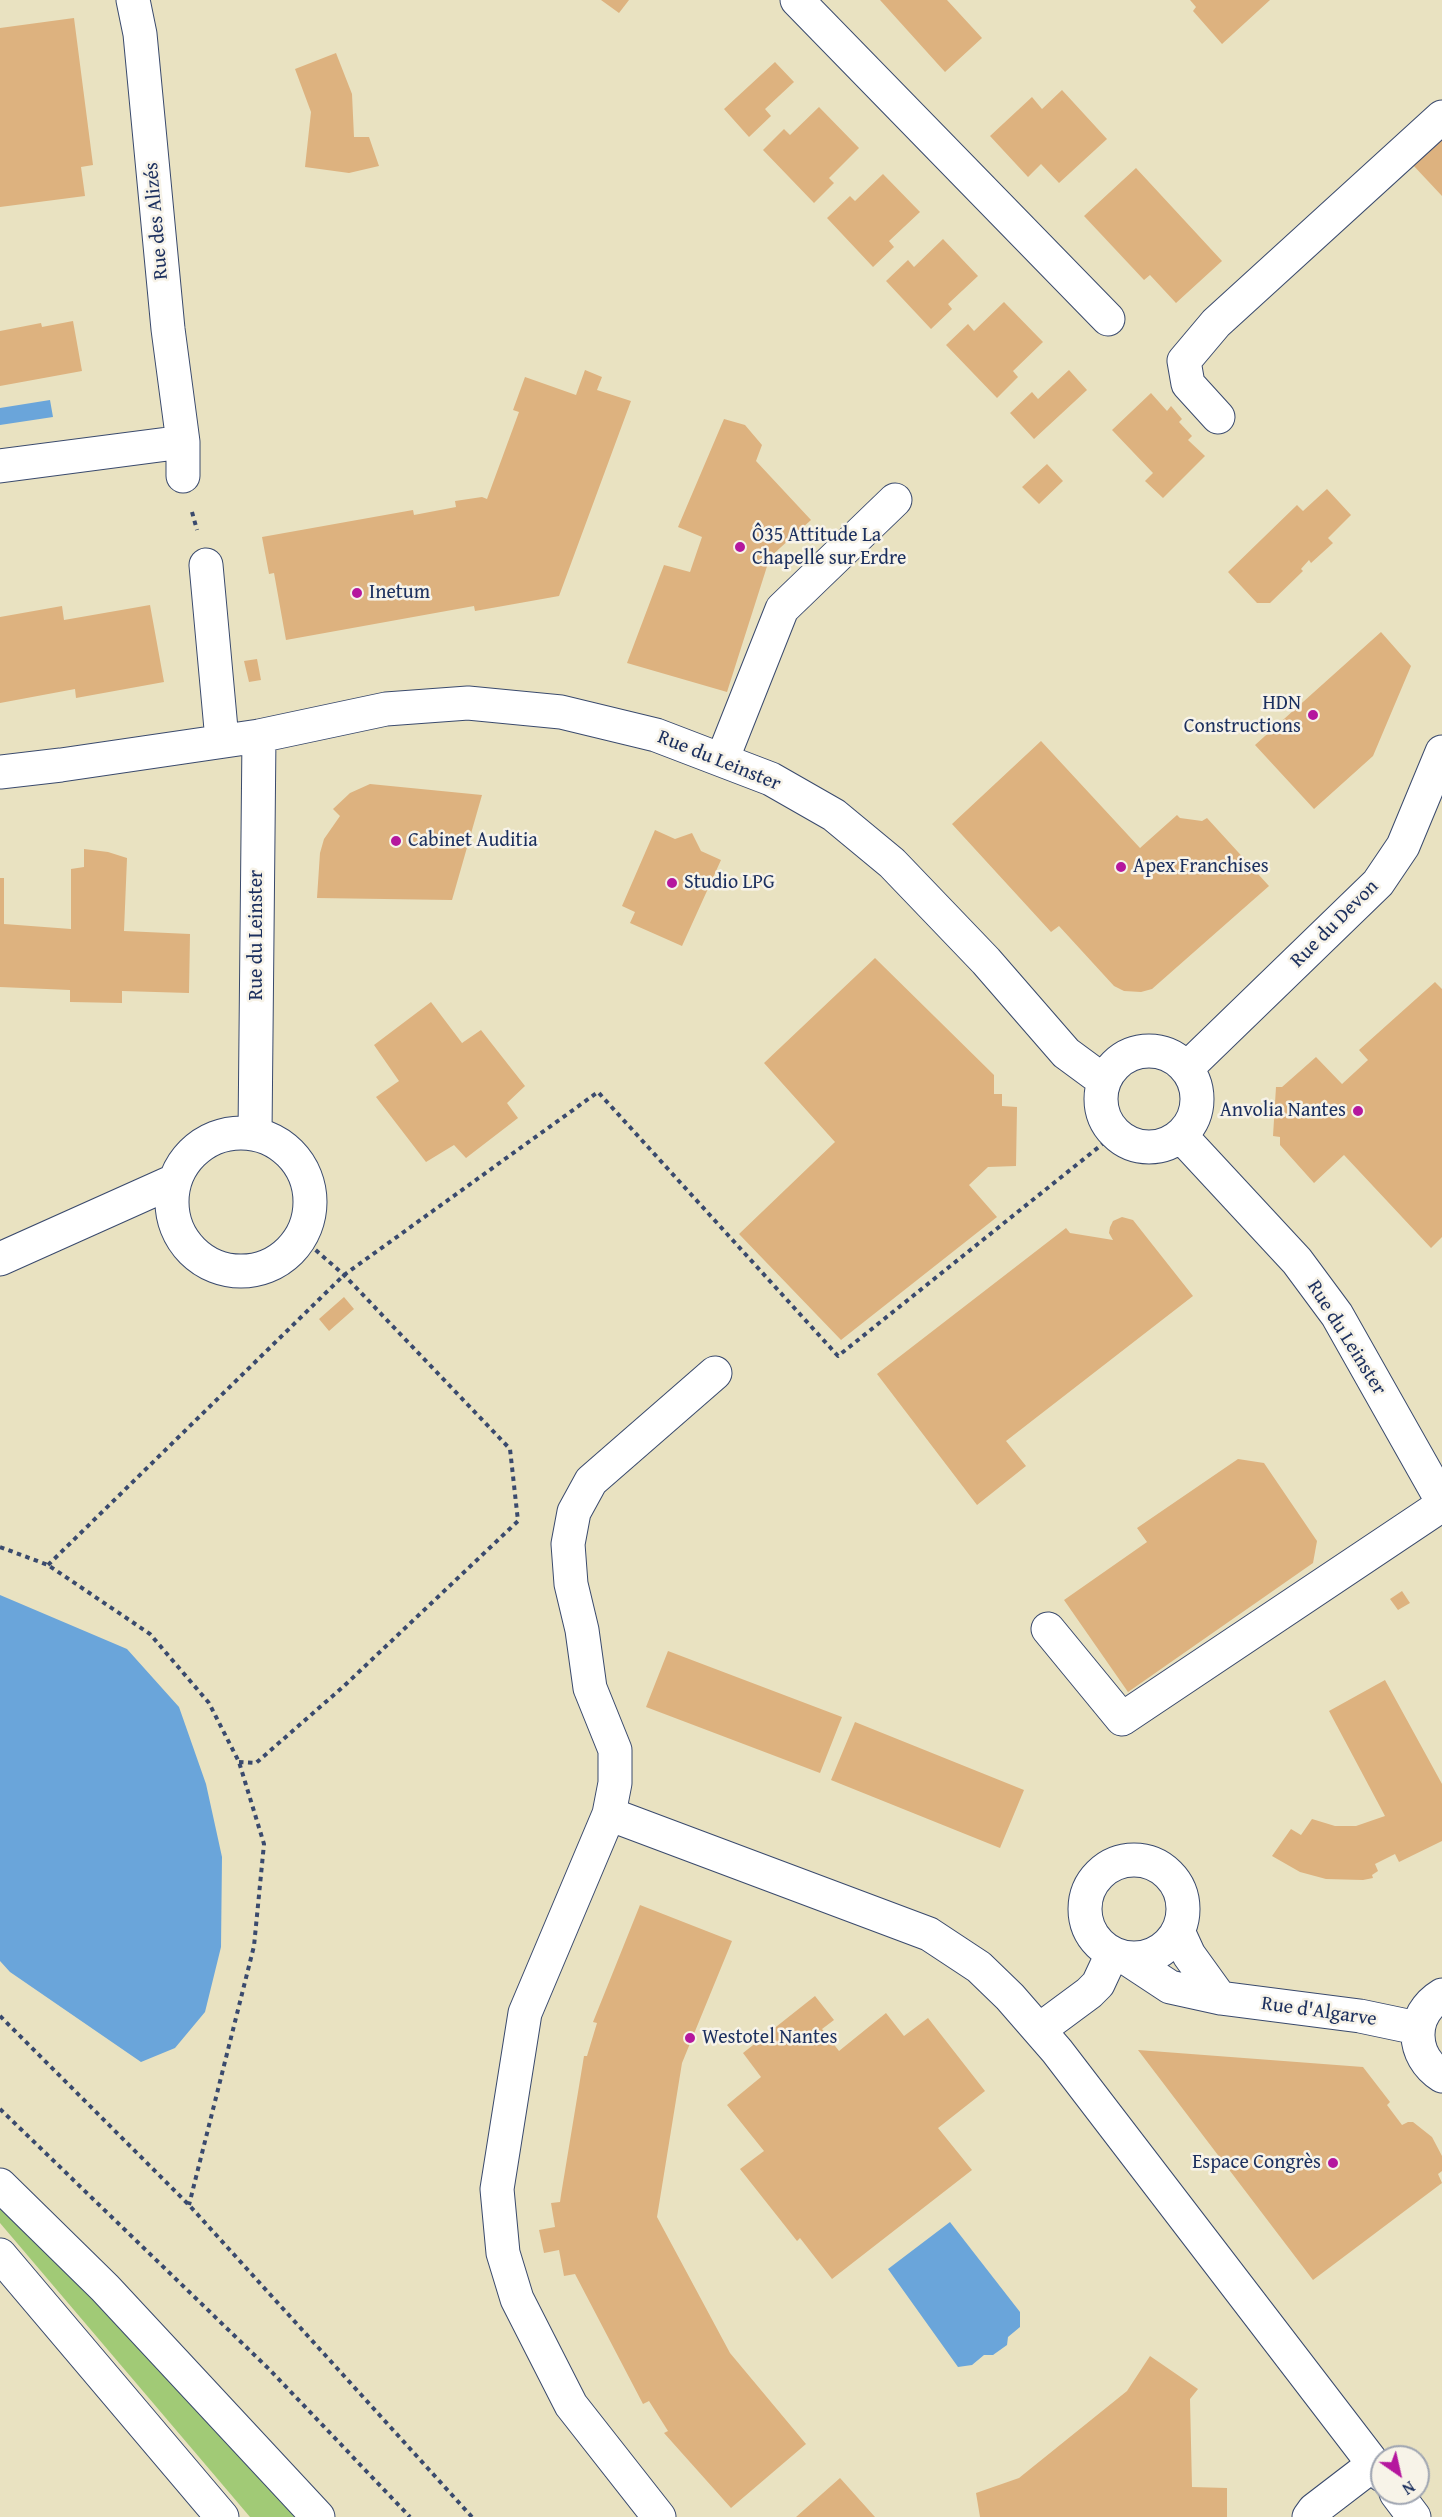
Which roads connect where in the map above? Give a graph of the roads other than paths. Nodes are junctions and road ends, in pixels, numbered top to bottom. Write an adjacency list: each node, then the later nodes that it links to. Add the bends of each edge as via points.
1 (133, 0): 6 (street, Rue des Alizés, via 140,34 168,329)
2 (796, 0): 4 (street)
3 (1442, 117): 5 (street, via 1216,323 1184,361 1188,384)
4 (1108, 320)
5 (1218, 417)
6 (183, 441): 7 (street); 8 (street, Rue des Alizés)
7 (0, 466)
8 (183, 476)
9 (895, 500): 14 (street, via 782,609)
10 (206, 564): 12 (street)
11 (259, 736): 12 (street, Rue du Leinster); 14 (street, Rue du Leinster, via 386,709 468,703 561,712 656,735); 18 (street, Rue du Leinster)
12 (222, 740): 15 (street, Rue du Leinster)
13 (1442, 752): 16 (street, Rue du Devon, via 1403,846 1378,883)
14 (722, 760): 17 (street, Rue du Leinster, via 771,779 834,815 892,863 986,961 1066,1053)
15 (0, 771)
16 (1187, 1068): 17 (street, via 1158,1051 1142,1051 1113,1066); 19 (street, via 1198,1096 1196,1111)
17 (1104, 1081): 19 (street, via 1101,1109 1115,1134 1140,1147 1155,1148)
18 (255, 1134): 20 (street, via 215,1137 184,1163); 20 (street, via 276,1141 293,1155 305,1174 310,1194 309,1216 301,1236 287,1254 268,1266 246,1271 224,1269 203,1260 186,1245 176,1226 171,1203)
19 (1180, 1136): 23 (street, Rue du Leinster, via 1297,1261 1337,1315)
20 (174, 1181): 21 (street)
21 (0, 1258)
22 (715, 1373): 25 (street, via 591,1481 574,1512 568,1544 571,1584 590,1688 615,1750 615,1783)
23 (1442, 1503): 24 (street, via 1122,1719)
24 (1048, 1629)
25 (609, 1814): 31 (street, via 929,1934 979,1967); 39 (street, via 525,2013 497,2189 503,2253 517,2299 571,2405)
26 (1178, 1931): 27 (street, via 1157,1953 1141,1958); 27 (street, Rue d'Algarve, via 1183,1899 1176,1883 1151,1863 1135,1859 1118,1862 1092,1882 1085,1915 1089,1931 1099,1944); 29 (street)
27 (1119, 1956): 29 (street, Rue d'Algarve, via 1170,1987); 31 (street, via 1089,1993)
28 (1442, 1995): 30 (street, via 1430,2004)
29 (1220, 1998): 30 (street, Rue d'Algarve, via 1360,2016)
30 (1417, 2028): 32 (street, via 1422,2057)
31 (1039, 2030): 35 (street)
32 (1442, 2076)
33 (0, 2185): 38 (street, via 105,2288)
34 (0, 2254): 37 (street)
35 (1370, 2460)
36 (1370, 2475): 40 (street)
37 (222, 2517)
38 (318, 2517)
39 (658, 2517)
40 (1309, 2517)

